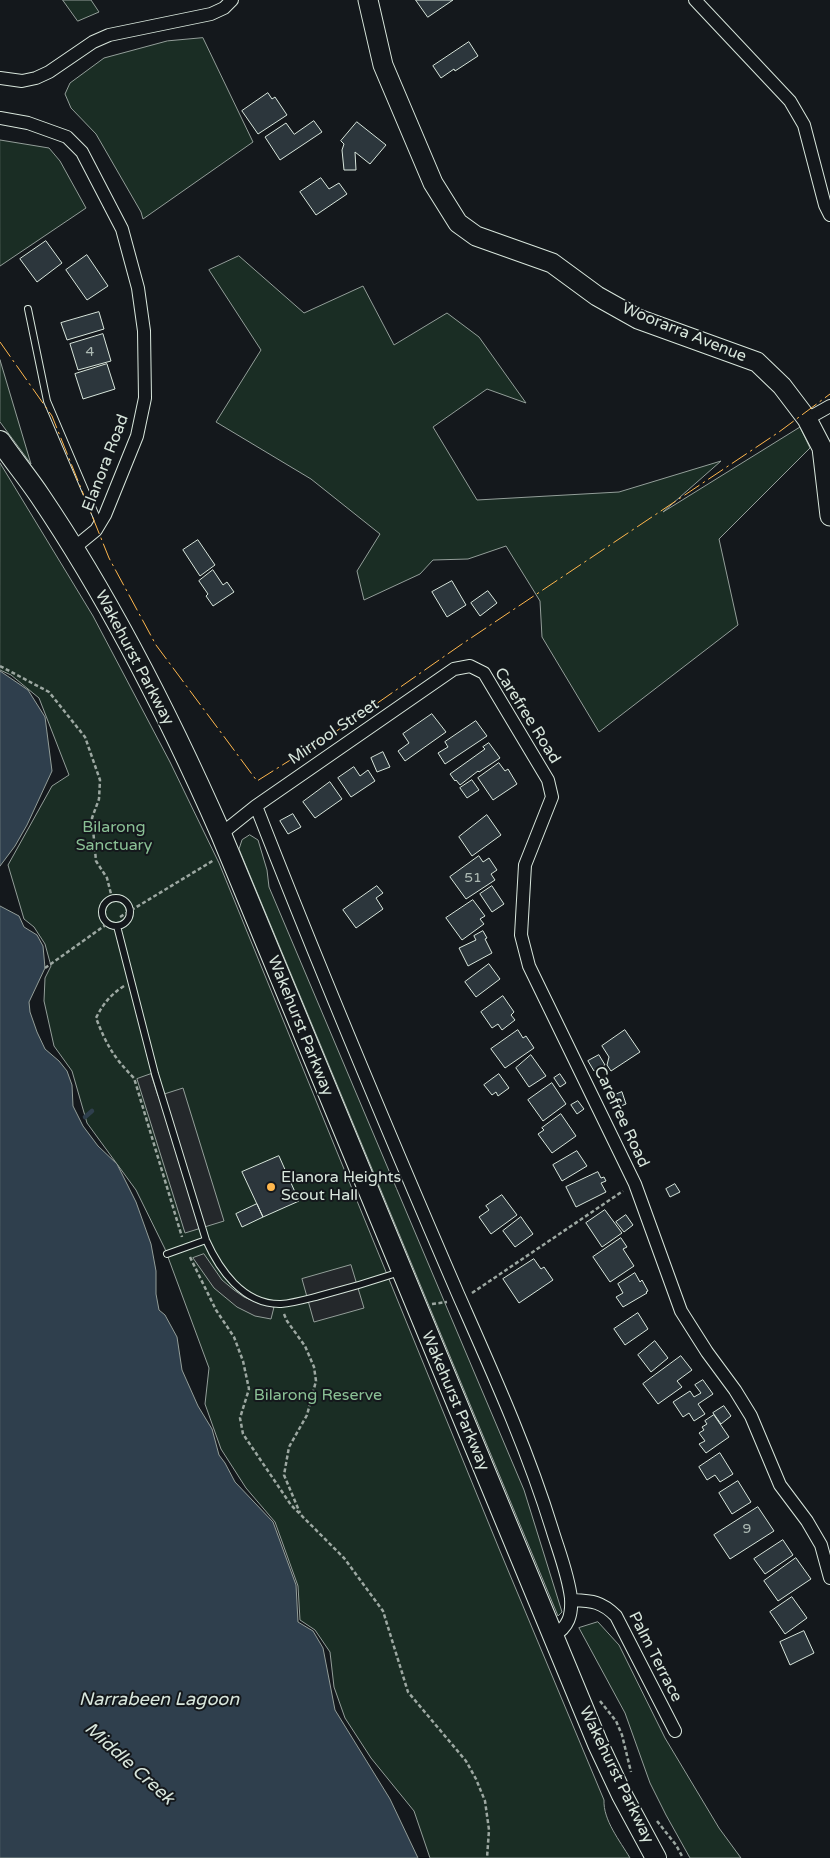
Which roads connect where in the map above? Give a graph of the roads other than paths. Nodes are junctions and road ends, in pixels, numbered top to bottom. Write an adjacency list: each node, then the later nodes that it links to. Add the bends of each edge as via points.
1 (232, 0): 4 (street, via 211,14 109,35 36,78)
2 (368, 0): 9 (street, Woorarra Avenue, via 383,65 433,183 458,223 476,236 552,263 597,296 638,319 757,362 782,386)
3 (696, 0): 6 (street, via 790,101 804,125)
4 (0, 78)
5 (0, 118): 12 (street, Elanora Road, via 67,136 82,152 122,228 138,288 144,331 145,398 136,436)
6 (830, 215)
7 (28, 309): 12 (lane, via 47,401)
8 (830, 406): 9 (street)
9 (807, 419): 11 (street, Woorarra Avenue, via 822,448)
10 (0, 441): 13 (main road, Wakehurst Parkway)
11 (830, 516)
12 (100, 524): 13 (street, Elanora Road)
13 (74, 548): 16 (main road, Wakehurst Parkway, via 189,761)
14 (470, 666): 15 (street, Mirrool Street, via 454,669); 21 (street, Carefree Road, via 484,673 548,780 552,797 525,865 521,935 529,966 635,1184 682,1311 751,1416 780,1485 822,1545)
15 (256, 806): 16 (street, Mirrool Street); 22 (street, via 406,1174 516,1428 562,1556)
16 (225, 843): 20 (main road, Wakehurst Parkway)
17 (117, 926): 17 (lane, via 125,923 131,912 125,900 112,898 105,903 102,912 108,924); 18 (lane, via 155,1074)
18 (206, 1240): 19 (lane); 20 (lane, via 231,1281 250,1295 267,1302 281,1304 356,1287)
19 (167, 1254)
20 (401, 1272): 23 (main road, Wakehurst Parkway)
21 (830, 1578)
22 (571, 1600): 23 (street, via 568,1623); 24 (street, Palm Terrace, via 594,1601 606,1606 616,1616)
23 (553, 1636): 25 (main road, Wakehurst Parkway, via 598,1744)
24 (675, 1732)
25 (656, 1858)

